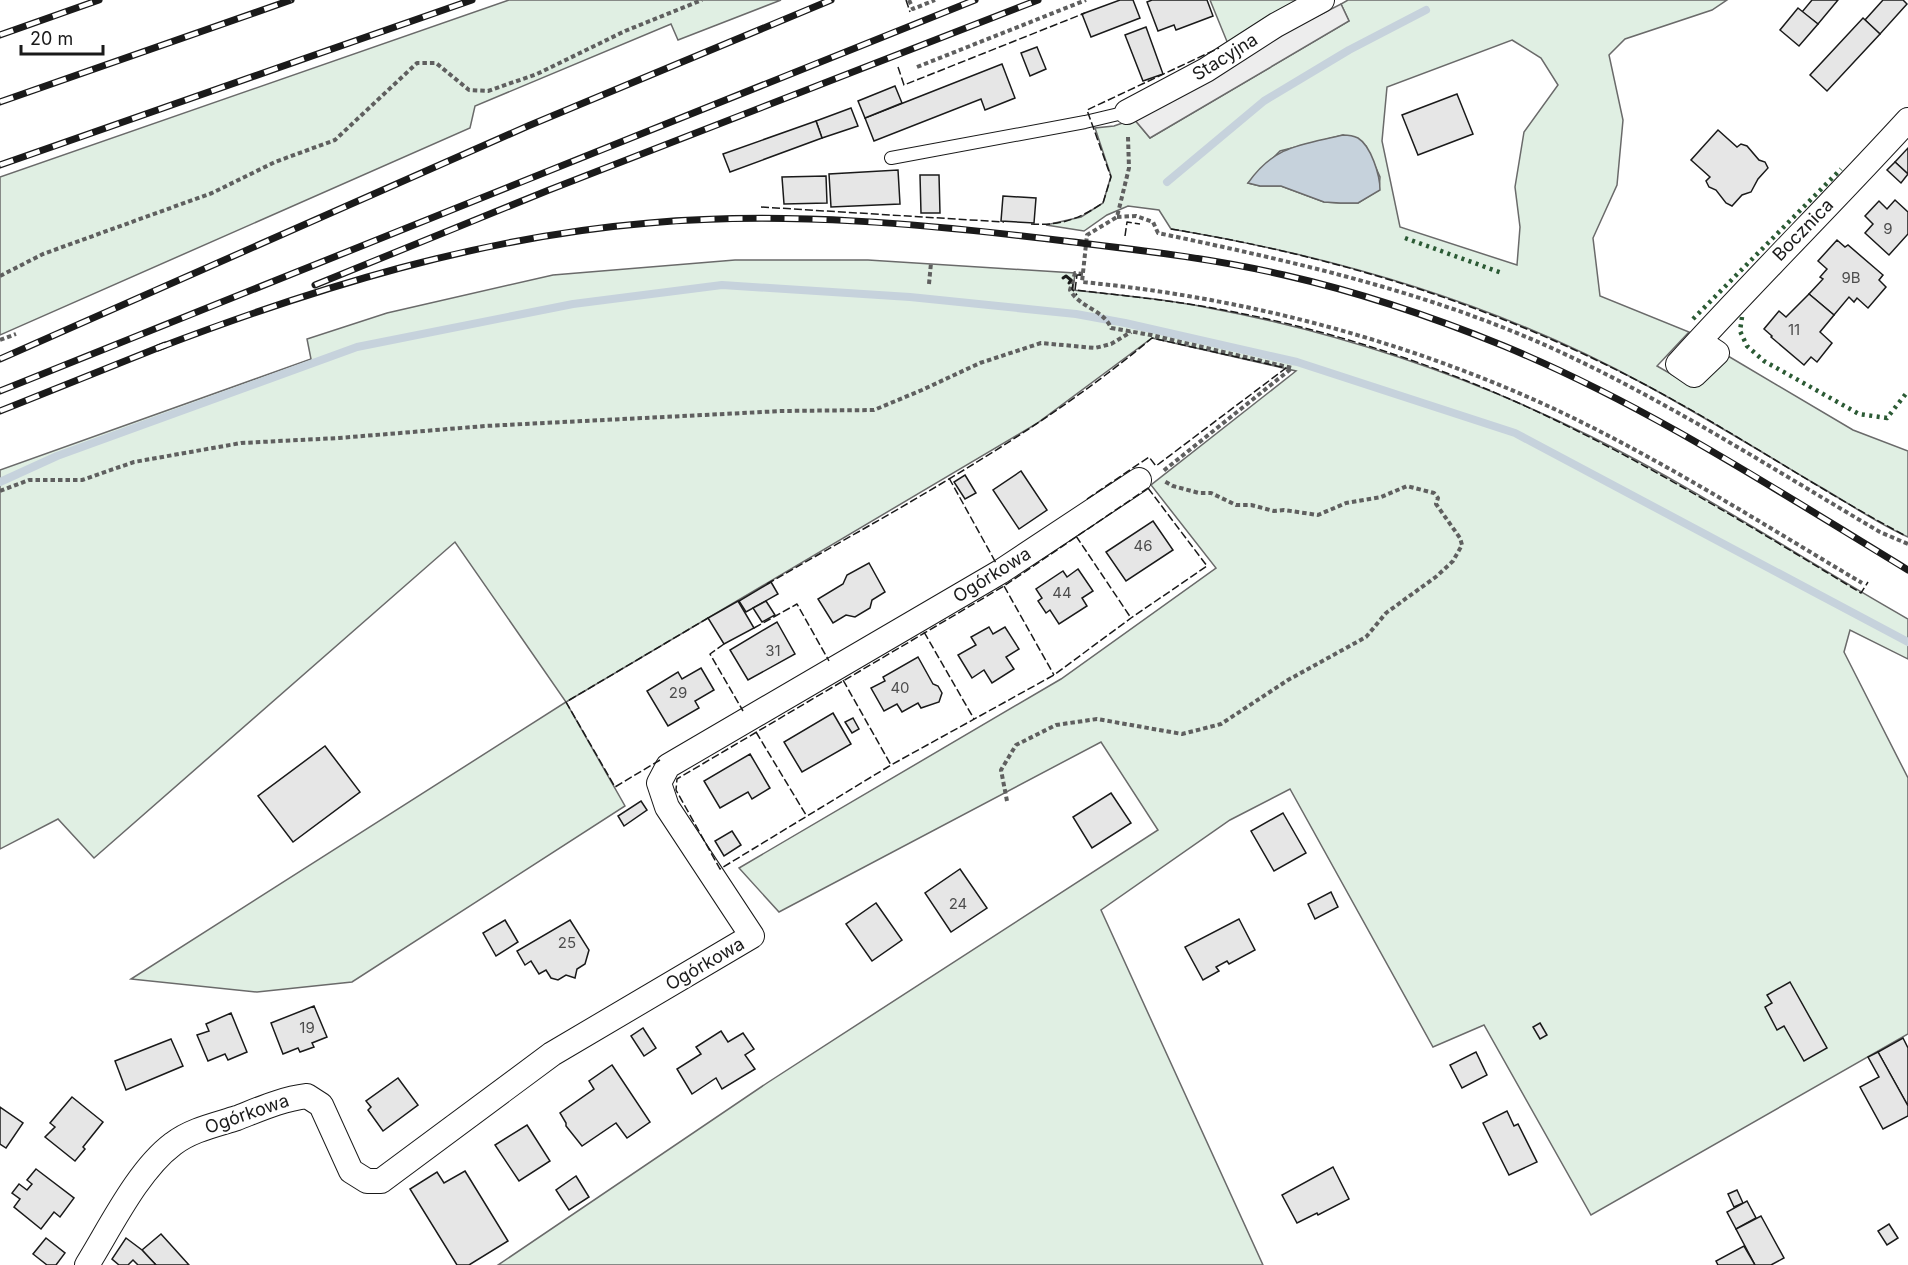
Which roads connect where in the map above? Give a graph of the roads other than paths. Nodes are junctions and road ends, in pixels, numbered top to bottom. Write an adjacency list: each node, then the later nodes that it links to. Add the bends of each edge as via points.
1 (1322, 0): 2 (street, Stacyjna)
2 (1127, 112): 4 (lane)
3 (1908, 120): 5 (street, Bocznica)
4 (891, 158)
5 (1699, 341)
6 (1139, 480): 7 (street, Ogórkowa, via 1000,572 668,766 659,783 667,807 752,936 552,1054 381,1181 367,1181 351,1171 321,1105 307,1096 287,1098 198,1131 173,1144 157,1159)
7 (87, 1265)

